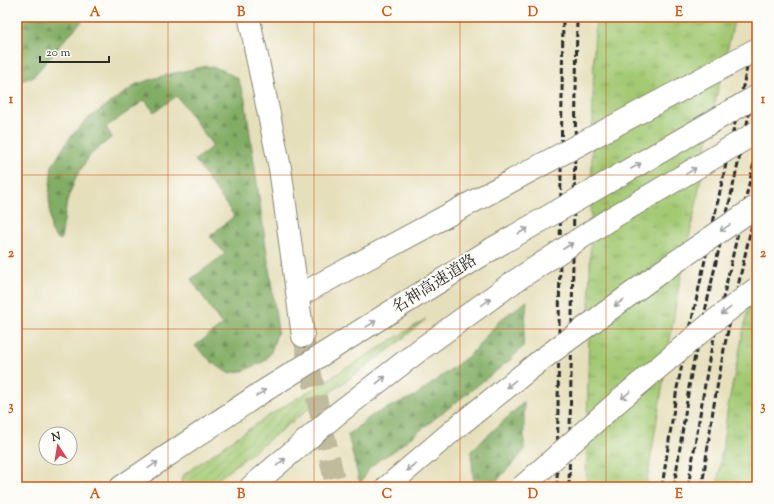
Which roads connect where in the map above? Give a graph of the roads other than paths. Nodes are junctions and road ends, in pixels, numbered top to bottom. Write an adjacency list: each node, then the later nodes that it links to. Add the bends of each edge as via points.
1 (249, 17): 2 (street)
2 (255, 47): 8 (main road, via 280,168)
3 (757, 49): 8 (main road, bridge)
4 (757, 96): 10 (main road, 名神高速道路, one-way to 4, bridge, via 258,394 490,250)
5 (757, 132): 11 (main road, one-way to 5, bridge, via 337,414 512,283 610,219)
6 (757, 206): 12 (main road, one-way to 12, bridge, via 658,274 541,360)
7 (757, 288): 13 (main road, one-way to 13, bridge, via 614,405)
8 (298, 296): 9 (main road)
9 (303, 336)
10 (121, 487)
11 (251, 487)
12 (387, 487)
13 (522, 487)

